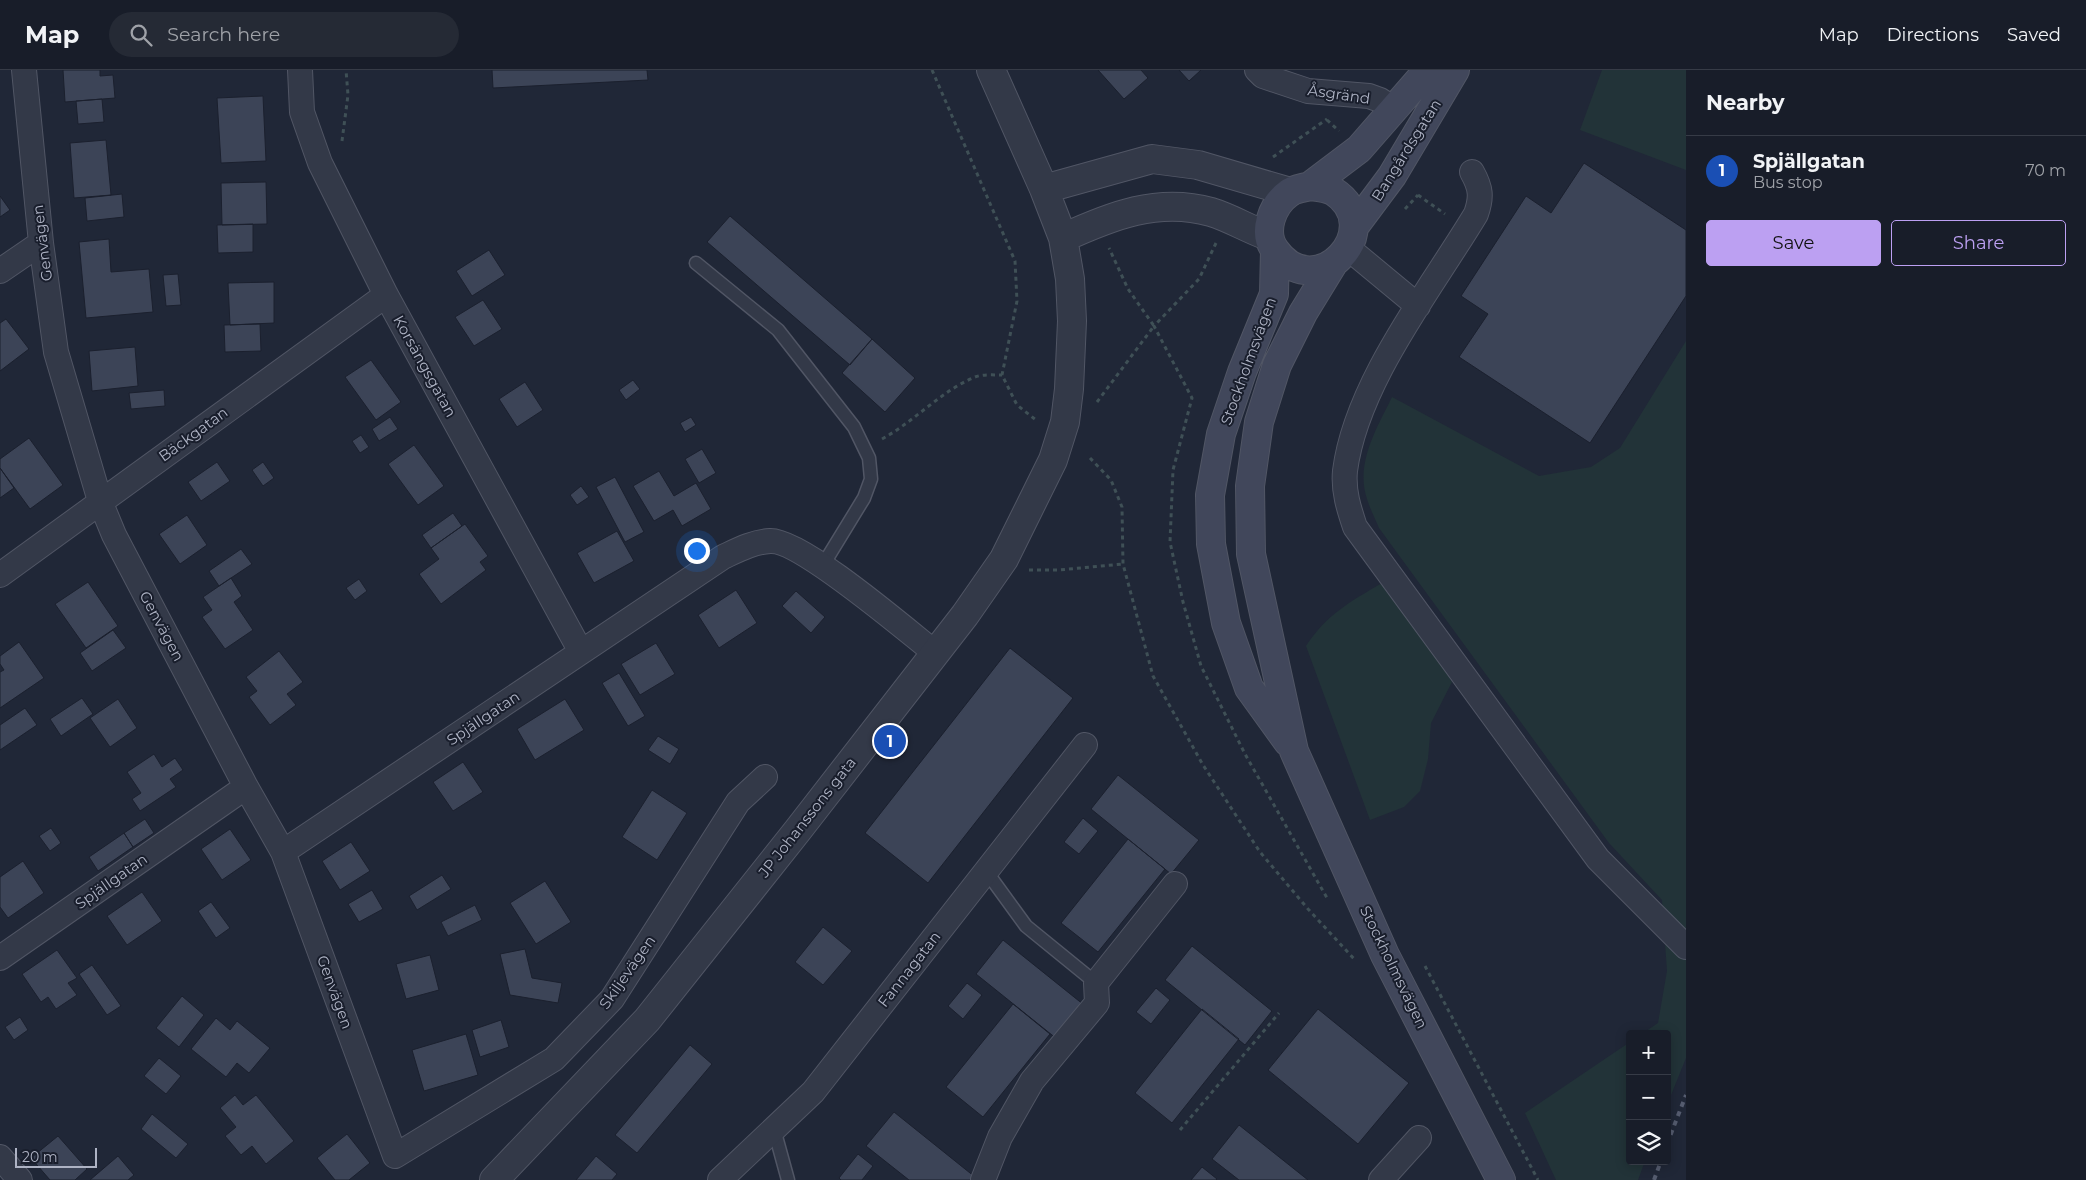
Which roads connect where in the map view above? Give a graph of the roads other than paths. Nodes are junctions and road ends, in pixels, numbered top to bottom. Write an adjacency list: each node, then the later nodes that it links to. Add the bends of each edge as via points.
1 (24, 70): 13 (street, Genvägen)
2 (300, 70): 17 (street, Korsängsgatan, via 302,112 309,136)
3 (991, 70): 9 (street)
4 (1256, 70): 7 (street, Åsgränd, via 1263,76 1308,91 1369,96)
5 (1428, 70): 7 (main road, Bangårdsgatan)
6 (1455, 70): 14 (main road, Bangårdsgatan)
7 (1394, 109): 10 (main road, Bangårdsgatan, via 1359,149)
8 (1472, 172): 18 (street, via 1480,186 1481,200 1476,214)
9 (1044, 189): 10 (street, via 1152,159 1198,165); 11 (street)
10 (1300, 189): 12 (main road, via 1274,208); 14 (main road, via 1332,191 1347,206)
11 (1063, 238): 12 (street, via 1097,222 1142,208 1168,205 1208,212); 23 (street, JP Johanssons gata, via 1070,278 1072,321 1065,422 1053,460 1004,559)
12 (1272, 243): 14 (main road, via 1291,265 1312,270); 25 (main road, Stockholmsvägen, via 1274,294 1221,434 1210,495 1212,544 1226,623 1249,688)
13 (41, 244): 16 (street); 19 (street, Genvägen, via 56,352)
14 (1345, 247): 18 (street); 25 (main road, Stockholmsvägen, via 1303,313 1277,365 1259,422 1250,486 1251,554)
15 (696, 263): 20 (lane, via 778,330 854,426 869,458 871,479 864,498)
16 (0, 271)
17 (386, 295): 19 (street, Bäckgatan); 22 (street, Korsängsgatan)
18 (1418, 306): 31 (street, via 1368,396 1350,446 1345,473 1346,499 1355,527 1598,859)
19 (100, 501): 21 (street, Bäckgatan); 27 (street, Genvägen, via 114,535)
20 (823, 566): 22 (street, Spjällgatan, via 793,546 771,540 748,545 723,557); 23 (street, Spjällgatan)
21 (0, 574)
22 (581, 652): 28 (street, Spjällgatan)
23 (934, 652): 39 (street, JP Johanssons gata, via 647,1020)
24 (1085, 745): 29 (street, Fannagatan)
25 (1294, 751): 44 (main road, Stockholmsvägen, via 1385,955)
26 (765, 777): 37 (street, Skiljevägen, via 738,802 612,999 554,1059)
27 (246, 787): 28 (street, Genvägen); 32 (street, Spjällgatan)
28 (283, 852): 37 (street, Genvägen)
29 (986, 871): 33 (lane, via 1026,926); 34 (street, Fannagatan, via 813,1092)
30 (1175, 884): 33 (street)
31 (1686, 947)
32 (0, 958)
33 (1096, 983): 42 (street, via 1097,1003 1032,1081 1000,1137)
34 (774, 1129): 40 (street, Fannagatan); 41 (lane)
35 (1419, 1138): 43 (street)
36 (0, 1156): 38 (street)
37 (395, 1156)
38 (20, 1180)
39 (494, 1180)
40 (720, 1180)
41 (788, 1180)
42 (983, 1180)
43 (1381, 1180)
44 (1501, 1180)

